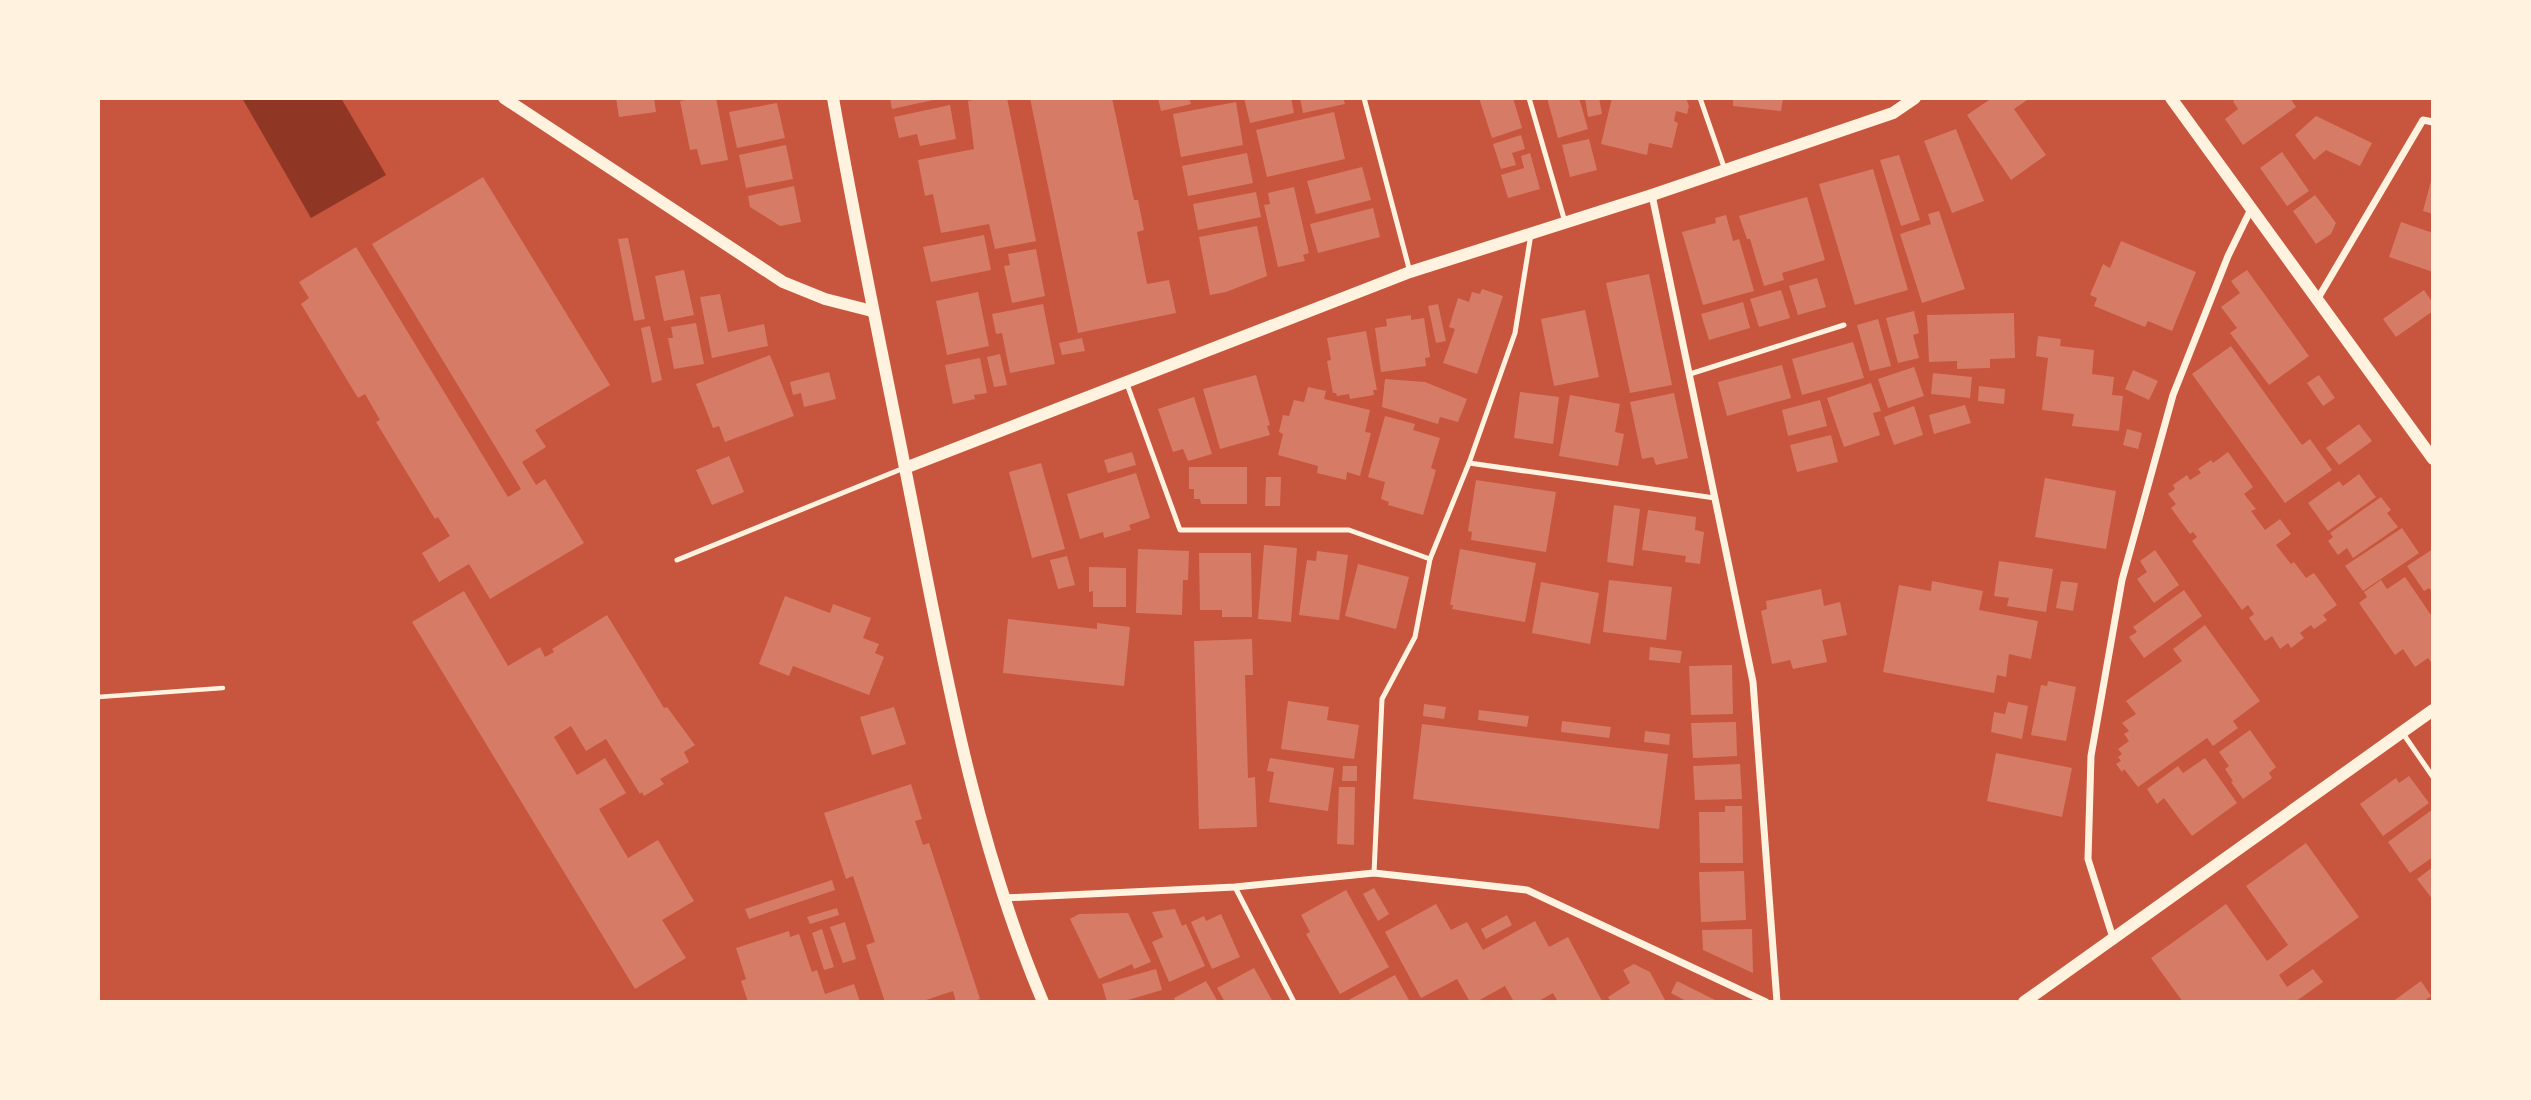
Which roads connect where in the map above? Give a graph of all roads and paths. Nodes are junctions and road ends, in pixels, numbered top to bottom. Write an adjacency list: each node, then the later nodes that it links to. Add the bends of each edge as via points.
1 (505, 98): 16 (street, via 783,282)
2 (833, 98): 16 (street)
3 (1364, 98): 14 (lane)
4 (1529, 98): 12 (lane)
5 (1700, 98): 9 (lane)
6 (2171, 98): 11 (street)
7 (1907, 100): 9 (street, via 1893,113)
8 (2433, 122): 15 (street, via 2423,120)
9 (1725, 170): 10 (street)
10 (1652, 195): 12 (street); 18 (street)
11 (2251, 209): 15 (street); 34 (street, via 2173,395 2122,580 2091,756 2088,859)
12 (1565, 222): 13 (street)
13 (1531, 234): 14 (street); 21 (lane, via 1515,333)
14 (1410, 272): 19 (street)
15 (2317, 301): 20 (street)
16 (872, 311): 22 (street)
17 (1844, 325): 18 (lane)
18 (1690, 373): 23 (street)
19 (1126, 381): 22 (street); 24 (lane, via 1180,530 1349,530)
20 (2433, 459)
21 (1469, 463): 23 (lane); 24 (lane)
22 (905, 468): 25 (lane); 33 (street, via 948,690 971,789)
23 (1717, 498): 38 (street, via 1753,682)
24 (1430, 559): 31 (lane, via 1415,637 1382,699)
25 (677, 560)
26 (223, 688): 27 (path)
27 (98, 697)
28 (2433, 710): 29 (street)
29 (2402, 732): 30 (lane); 34 (street)
30 (2433, 777)
31 (1374, 873): 32 (street); 37 (street, via 1527,890)
32 (1235, 887): 33 (street); 36 (lane)
33 (1004, 898): 35 (street)
34 (2113, 938): 39 (street)
35 (1044, 1002)
36 (1294, 1002)
37 (1766, 1002)
38 (1776, 1002)
39 (2024, 1002)

